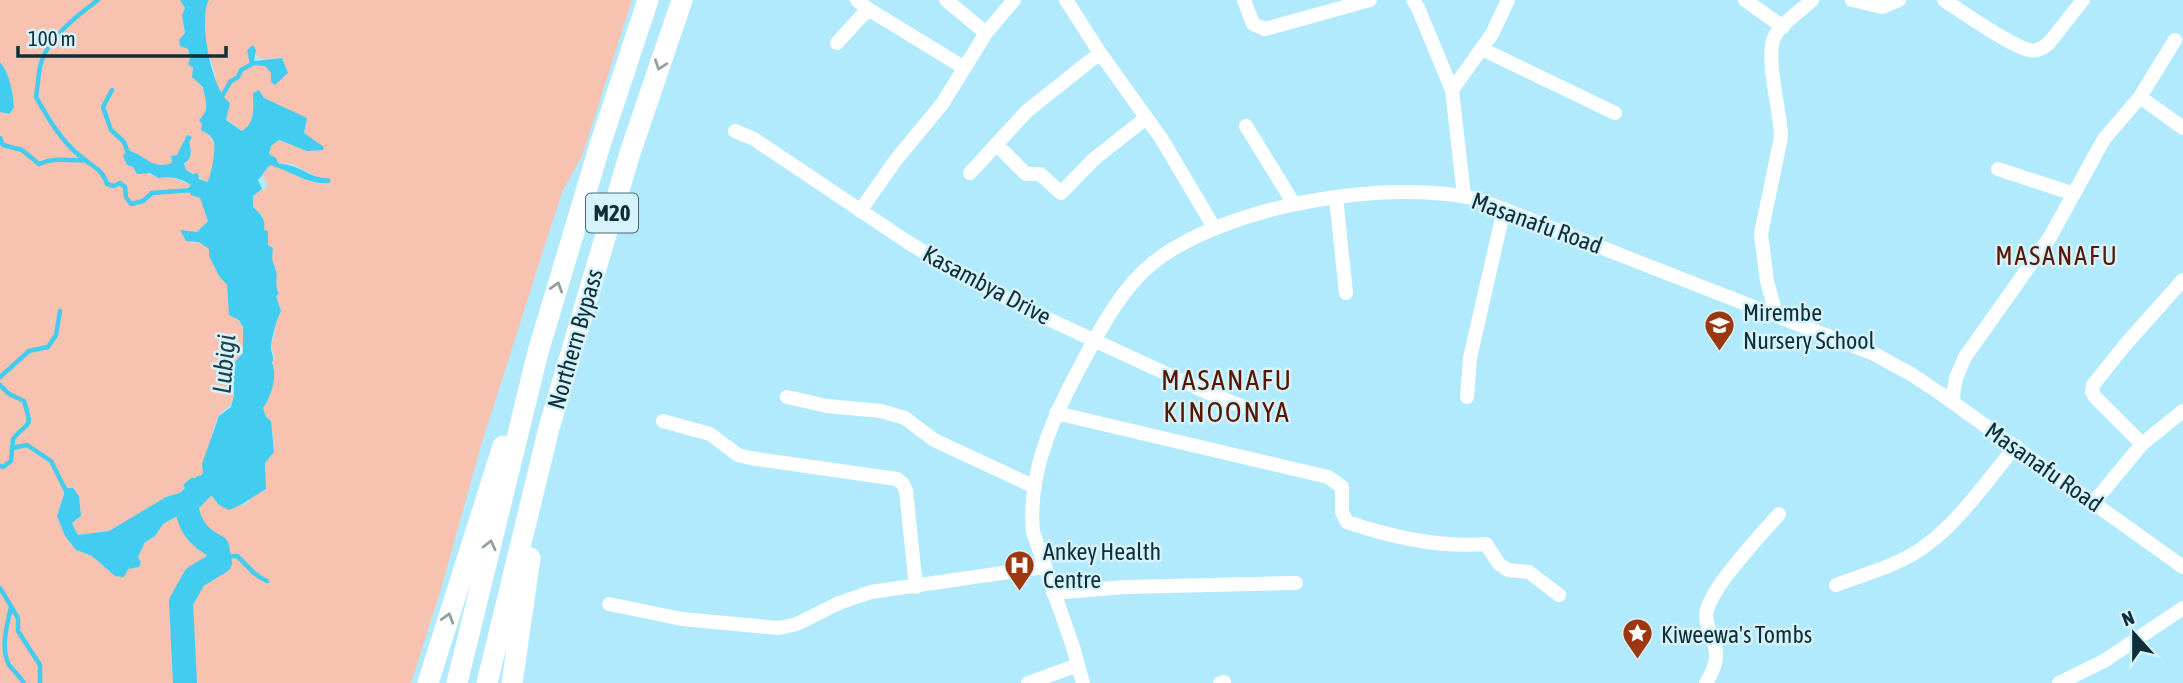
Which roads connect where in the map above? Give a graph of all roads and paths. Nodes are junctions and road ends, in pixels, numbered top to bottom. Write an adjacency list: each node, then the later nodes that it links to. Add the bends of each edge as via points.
1 (648, 0): 45 (highway, Northern Bypass / M20, one-way to 1)
2 (682, 0): 53 (highway, Northern Bypass / M20, one-way to 53, via 630,153)
3 (946, 0): 18 (street)
4 (1014, 0): 18 (street)
5 (1066, 0): 22 (street)
6 (1244, 0): 7 (street, via 1253,24 1265,30)
7 (1370, 0)
8 (1413, 0): 24 (street)
9 (1508, 0): 21 (street)
10 (1745, 0): 17 (street)
11 (1812, 0): 17 (street)
12 (1852, 0): 13 (street, via 1882,7)
13 (1899, 0)
14 (1944, 0): 15 (street, via 2033,51 2049,43)
15 (2083, 0)
16 (863, 5): 20 (street); 23 (street)
17 (1783, 27): 43 (street, via 1775,35 1770,54 1781,137 1761,234)
18 (986, 33): 23 (street)
19 (2175, 40): 25 (street)
20 (837, 43)
21 (1482, 49): 24 (street); 26 (street)
22 (1100, 53): 27 (street); 31 (street, via 1027,111)
23 (963, 67): 39 (street, via 942,104)
24 (1452, 90): 35 (street)
25 (2140, 97): 29 (street); 34 (street, via 2104,139)
26 (1615, 113)
27 (1146, 118): 31 (street, via 1094,159 1061,193 1040,174 1026,174); 40 (street)
28 (1246, 126): 37 (street)
29 (2183, 128)
30 (735, 131): 39 (street, Kasambya Drive, via 754,139)
31 (996, 144): 33 (street)
32 (1998, 169): 34 (street)
33 (970, 173)
34 (2074, 194): 48 (street, via 2050,237 1965,357)
35 (1464, 196): 36 (street, Masanafu Road, via 1383,193); 38 (street, Masanafu Road)
36 (1336, 198): 37 (street, Masanafu Road); 42 (street)
37 (1294, 204): 40 (street, Masanafu Road)
38 (1504, 209): 43 (street, Masanafu Road); 47 (street, via 1469,358)
39 (860, 211): 44 (street, Kasambya Drive, via 963,276)
40 (1215, 229): 44 (street, Masanafu Road, via 1155,261 1123,294)
41 (2183, 280): 54 (street, via 2093,385 2095,397)
42 (1346, 293)
43 (1776, 314): 48 (street, Masanafu Road, via 1874,354)
44 (1095, 340): 49 (street, Kasambya Drive); 51 (street, Masanafu Road)
45 (538, 352): 69 (highway, one-way to 45, via 494,469); 70 (highway, Northern Bypass / M20, one-way to 45)
46 (787, 397): 56 (street, via 905,418 944,445)
47 (1467, 397)
48 (1952, 402): 55 (street, Masanafu Road)
49 (1254, 411)
50 (2183, 411): 54 (street)
51 (1056, 413): 56 (street, Masanafu Road); 65 (street, via 1328,477 1342,487 1342,512 1347,522 1432,544 1486,544 1499,564 1529,572)
52 (663, 421): 63 (street, via 710,434 738,455 897,480 906,491)
53 (549, 428): 71 (highway, Northern Bypass / M20); 72 (highway)
54 (2142, 444): 57 (street)
55 (2016, 446): 57 (street, Masanafu Road); 62 (street, via 1948,526 1924,546)
56 (1035, 487): 60 (street, Masanafu Road, via 1033,532)
57 (2094, 502): 59 (street, Masanafu Road)
58 (1779, 514): 75 (street, via 1713,597 1706,620 1716,657)
59 (2183, 567)
60 (1044, 568): 63 (street); 64 (street, Masanafu Road)
61 (1296, 583): 64 (street)
62 (1836, 585)
63 (916, 587): 66 (street, via 859,595 779,628 682,619)
64 (1053, 593): 68 (street, Masanafu Road)
65 (1559, 595)
66 (609, 604)
67 (2183, 608): 76 (street, via 2104,661)
68 (1078, 665): 73 (street); 74 (street, Masanafu Road)
69 (428, 683)
70 (457, 683)
71 (487, 683)
72 (512, 683)
73 (1028, 683)
74 (1083, 683)
75 (1706, 683)
76 (2059, 683)

